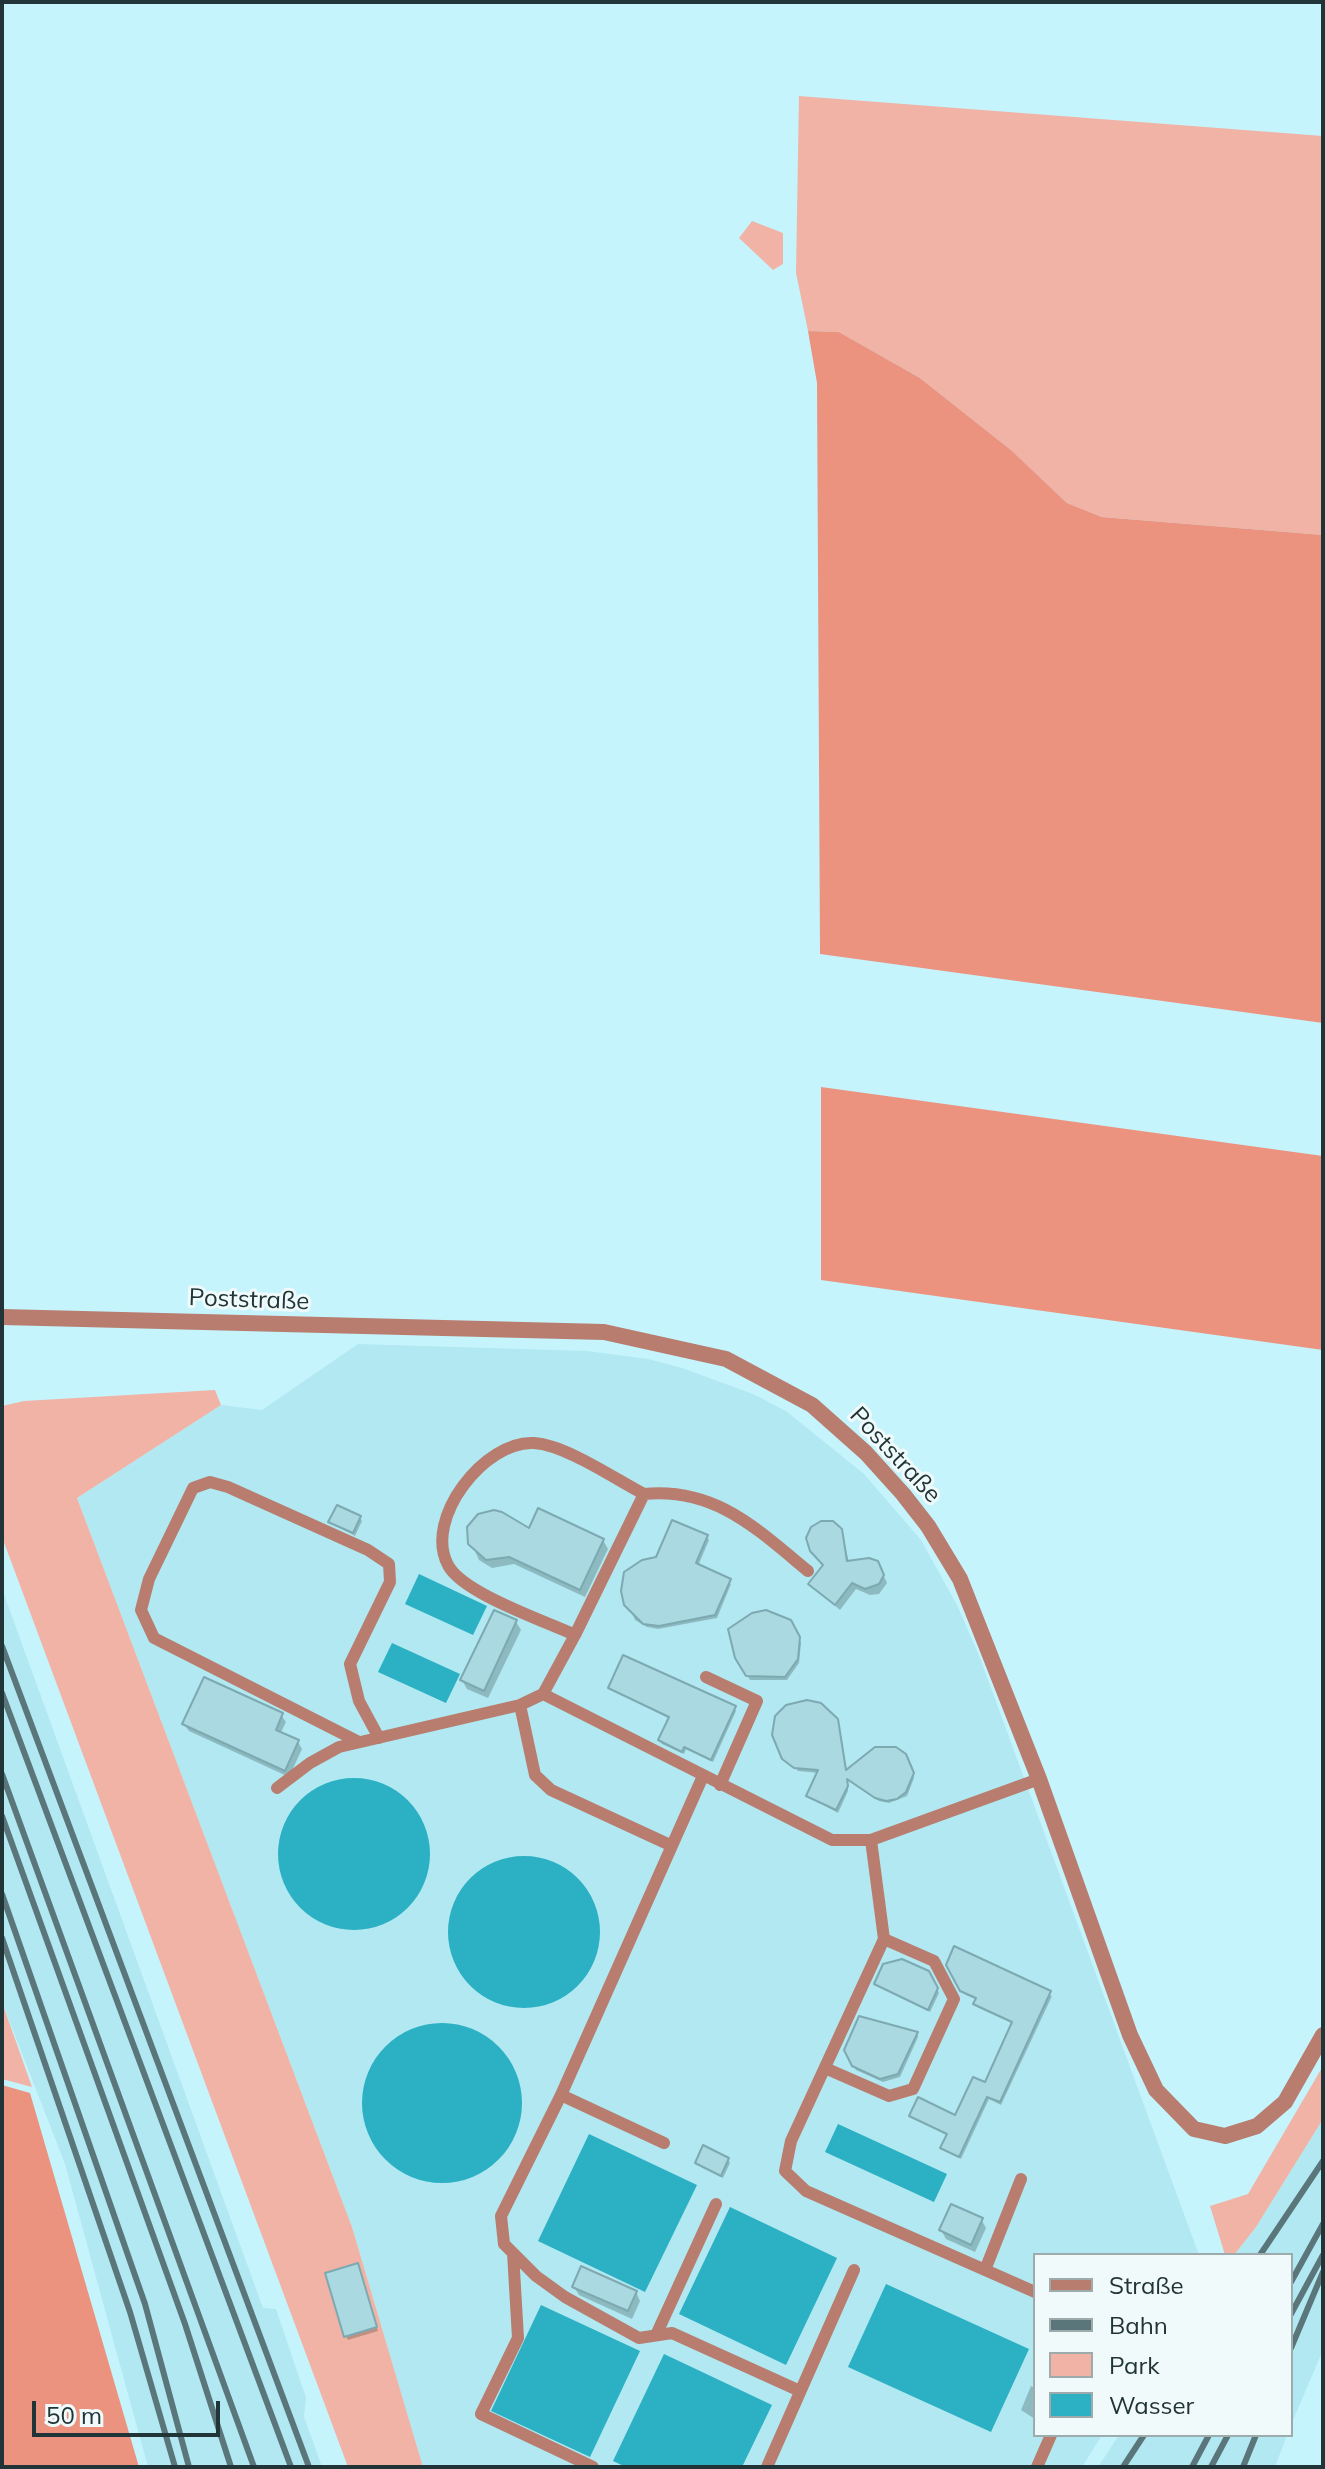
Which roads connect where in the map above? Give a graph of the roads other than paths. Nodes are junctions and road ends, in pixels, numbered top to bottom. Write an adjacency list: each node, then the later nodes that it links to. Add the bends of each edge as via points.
1 (2, 1317): 11 (street, Poststraße, via 604,1332 726,1359 812,1405 866,1453 928,1526 960,1579)
2 (644, 1494): 3 (lane, via 691,1494 728,1511); 4 (lane); 4 (lane, via 533,1443 508,1448 481,1467 459,1490 445,1518 442,1542 448,1566 464,1583)
3 (808, 1571)
4 (575, 1635): 6 (lane)
5 (706, 1677): 12 (lane, via 757,1701)
6 (543, 1694): 7 (lane); 10 (lane)
7 (520, 1705): 8 (lane); 15 (lane, via 535,1775 551,1790)
8 (379, 1738): 9 (lane); 9 (lane, via 359,1701 350,1664 390,1582 389,1564 228,1487 210,1482 193,1488 146,1589 141,1610 154,1638)
9 (359, 1742): 13 (lane, via 310,1763)
10 (703, 1776): 12 (lane); 15 (lane)
11 (1039, 1779): 14 (lane); 17 (street, Poststraße, via 1130,2035 1156,2090 1176,2114 1194,2129 1225,2136 1257,2126 1285,2102)
12 (720, 1785): 14 (lane, via 832,1840)
13 (277, 1788)
14 (871, 1840): 16 (lane)
15 (670, 1845): 19 (lane)
16 (884, 1939): 18 (lane); 18 (lane, via 934,1961 954,1999 913,2089 889,2096)
17 (1323, 2035)
18 (825, 2068): 25 (lane, via 791,2141 785,2171 806,2191)
19 (561, 2095): 20 (lane); 23 (lane, via 501,2216 504,2244)
20 (664, 2143)
21 (1021, 2179): 25 (lane)
22 (716, 2204): 27 (lane)
23 (513, 2253): 27 (lane, via 565,2297 639,2338); 30 (lane, via 518,2338 481,2414)
24 (854, 2270): 28 (lane)
25 (985, 2270): 26 (lane)
26 (1033, 2291)
27 (657, 2333): 28 (lane, via 672,2333)
28 (800, 2391): 31 (lane)
29 (1050, 2437): 32 (lane)
30 (593, 2467)
31 (767, 2467)
32 (1037, 2467)

